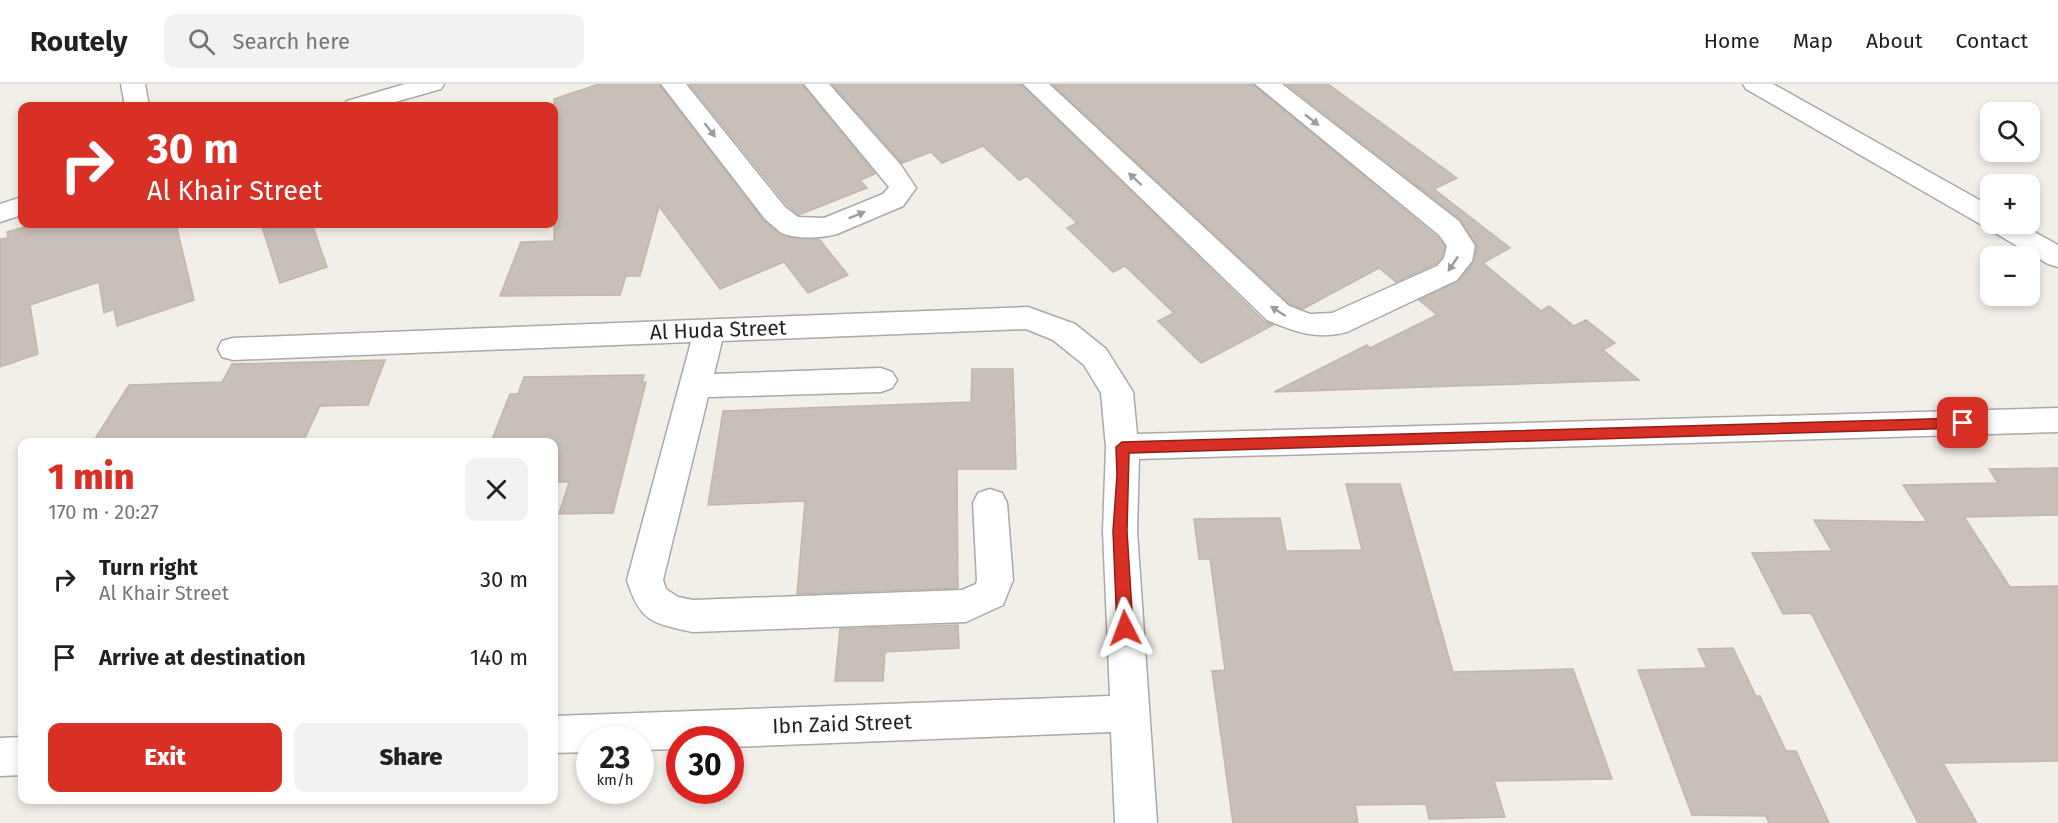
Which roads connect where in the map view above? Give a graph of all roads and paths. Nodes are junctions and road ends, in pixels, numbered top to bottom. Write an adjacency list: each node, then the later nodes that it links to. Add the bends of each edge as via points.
1 (133, 84): 8 (street)
2 (432, 84): 9 (street)
3 (673, 84): 4 (street, one-way to 4, via 775,213 791,226 827,227 893,200 903,188)
4 (816, 84)
5 (1035, 84): 6 (street, one-way to 5, via 1449,228 1461,246 1458,261 1447,273 1336,324 1307,325 1278,313)
6 (1267, 84)
7 (1755, 84): 11 (street)
8 (136, 102)
9 (375, 102)
10 (18, 207): 12 (street)
11 (1980, 212)
12 (0, 213)
13 (2018, 234): 14 (street)
14 (2058, 256)
15 (709, 331): 16 (street, Al Huda Street); 18 (street); 20 (street, Al Huda Street, via 1028,318 1064,332 1095,357 1117,392)
16 (233, 349)
17 (881, 380): 18 (street)
18 (693, 387): 21 (street, via 645,580 651,599 670,611 693,616 966,606 990,594 995,580)
19 (2058, 420): 20 (street)
20 (1122, 447): 22 (street, Al Huda Street, via 1120,531)
21 (990, 503)
22 (1130, 713): 23 (street, Ibn Zaid Street); 26 (street)
23 (558, 735)
24 (18, 756): 25 (street)
25 (0, 757)
26 (1136, 823)

